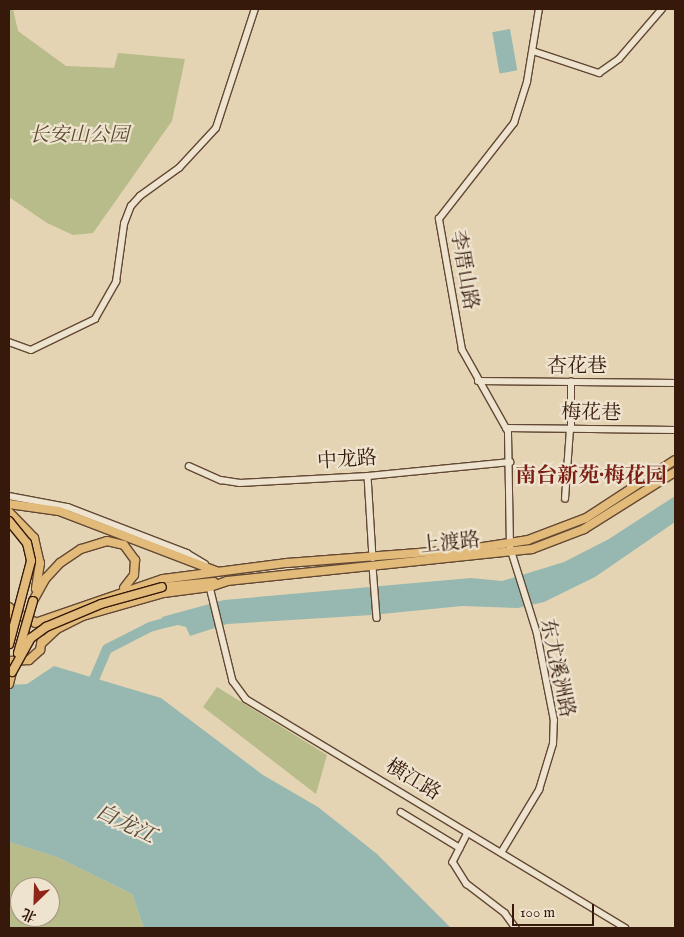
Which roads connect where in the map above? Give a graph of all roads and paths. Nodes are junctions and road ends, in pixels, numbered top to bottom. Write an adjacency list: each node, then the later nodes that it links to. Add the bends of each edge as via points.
1 (255, 9): 5 (street, via 216,128 179,168 131,206 124,224 116,282 94,319 31,350)
2 (539, 9): 4 (street, 李厝山路)
3 (662, 9): 4 (street, via 619,59 599,73)
4 (532, 51): 6 (street, 李厝山路, via 525,93 514,123 439,219 461,345)
5 (9, 342)
6 (478, 381): 7 (street, 杏花巷); 9 (street, 李厝山路)
7 (571, 382): 8 (street, 杏花巷); 10 (street)
8 (675, 383)
9 (506, 428): 10 (street, 梅花巷); 13 (street, 李厝山路)
10 (570, 429): 11 (street, 梅花巷); 18 (street)
11 (675, 430)
12 (675, 460): 22 (main road, 上渡路, via 580,521 540,537)
13 (510, 462): 16 (street, 中龙路); 22 (street, 李厝山路)
14 (189, 466): 16 (street, 中龙路, via 232,483)
15 (675, 472): 23 (main road, 上渡路, via 584,529 547,545)
16 (368, 476): 24 (street)
17 (9, 496): 26 (street, via 68,507 187,553)
18 (565, 499)
19 (9, 504): 26 (main road, via 59,511)
20 (9, 512): 30 (main road, via 28,530 39,554 40,571)
21 (9, 521): 36 (main road, bridge, via 24,536 31,561)
22 (509, 544): 23 (street, 李厝山路); 24 (main road, 上渡路)
23 (511, 554): 25 (main road, 上渡路); 43 (street, 东尤溪洲路, via 549,688 553,744 535,798)
24 (372, 558): 26 (main road, 上渡路)
25 (373, 568): 27 (main road, 上渡路); 33 (street)
26 (218, 571): 28 (main road, 上渡路, via 163,579)
27 (227, 581): 29 (main road, 上渡路); 38 (main road, bridge, via 162,587 101,604 41,630 26,645)
28 (120, 591): 30 (main road, via 134,575 135,560 124,545 107,541 73,553 46,578); 34 (main road, 上渡路)
29 (211, 591): 35 (main road, 上渡路, via 164,593 83,616 57,629); 41 (street, 横江路, via 235,687 246,699)
30 (33, 601): 38 (main road, bridge)
31 (9, 607): 32 (main road)
32 (11, 616): 34 (main road)
33 (377, 618)
34 (35, 623): 35 (main road)
35 (42, 643): 37 (main road, 上渡路, via 29,660)
36 (9, 644)
37 (9, 661)
38 (12, 672): 39 (main road)
39 (9, 684)
40 (401, 812): 42 (street)
41 (468, 833): 42 (street); 43 (street, 横江路)
42 (460, 848): 44 (street, via 453,862 463,879 482,898 505,913)
43 (501, 853): 45 (street, 横江路)
44 (516, 928)
45 (625, 928)

